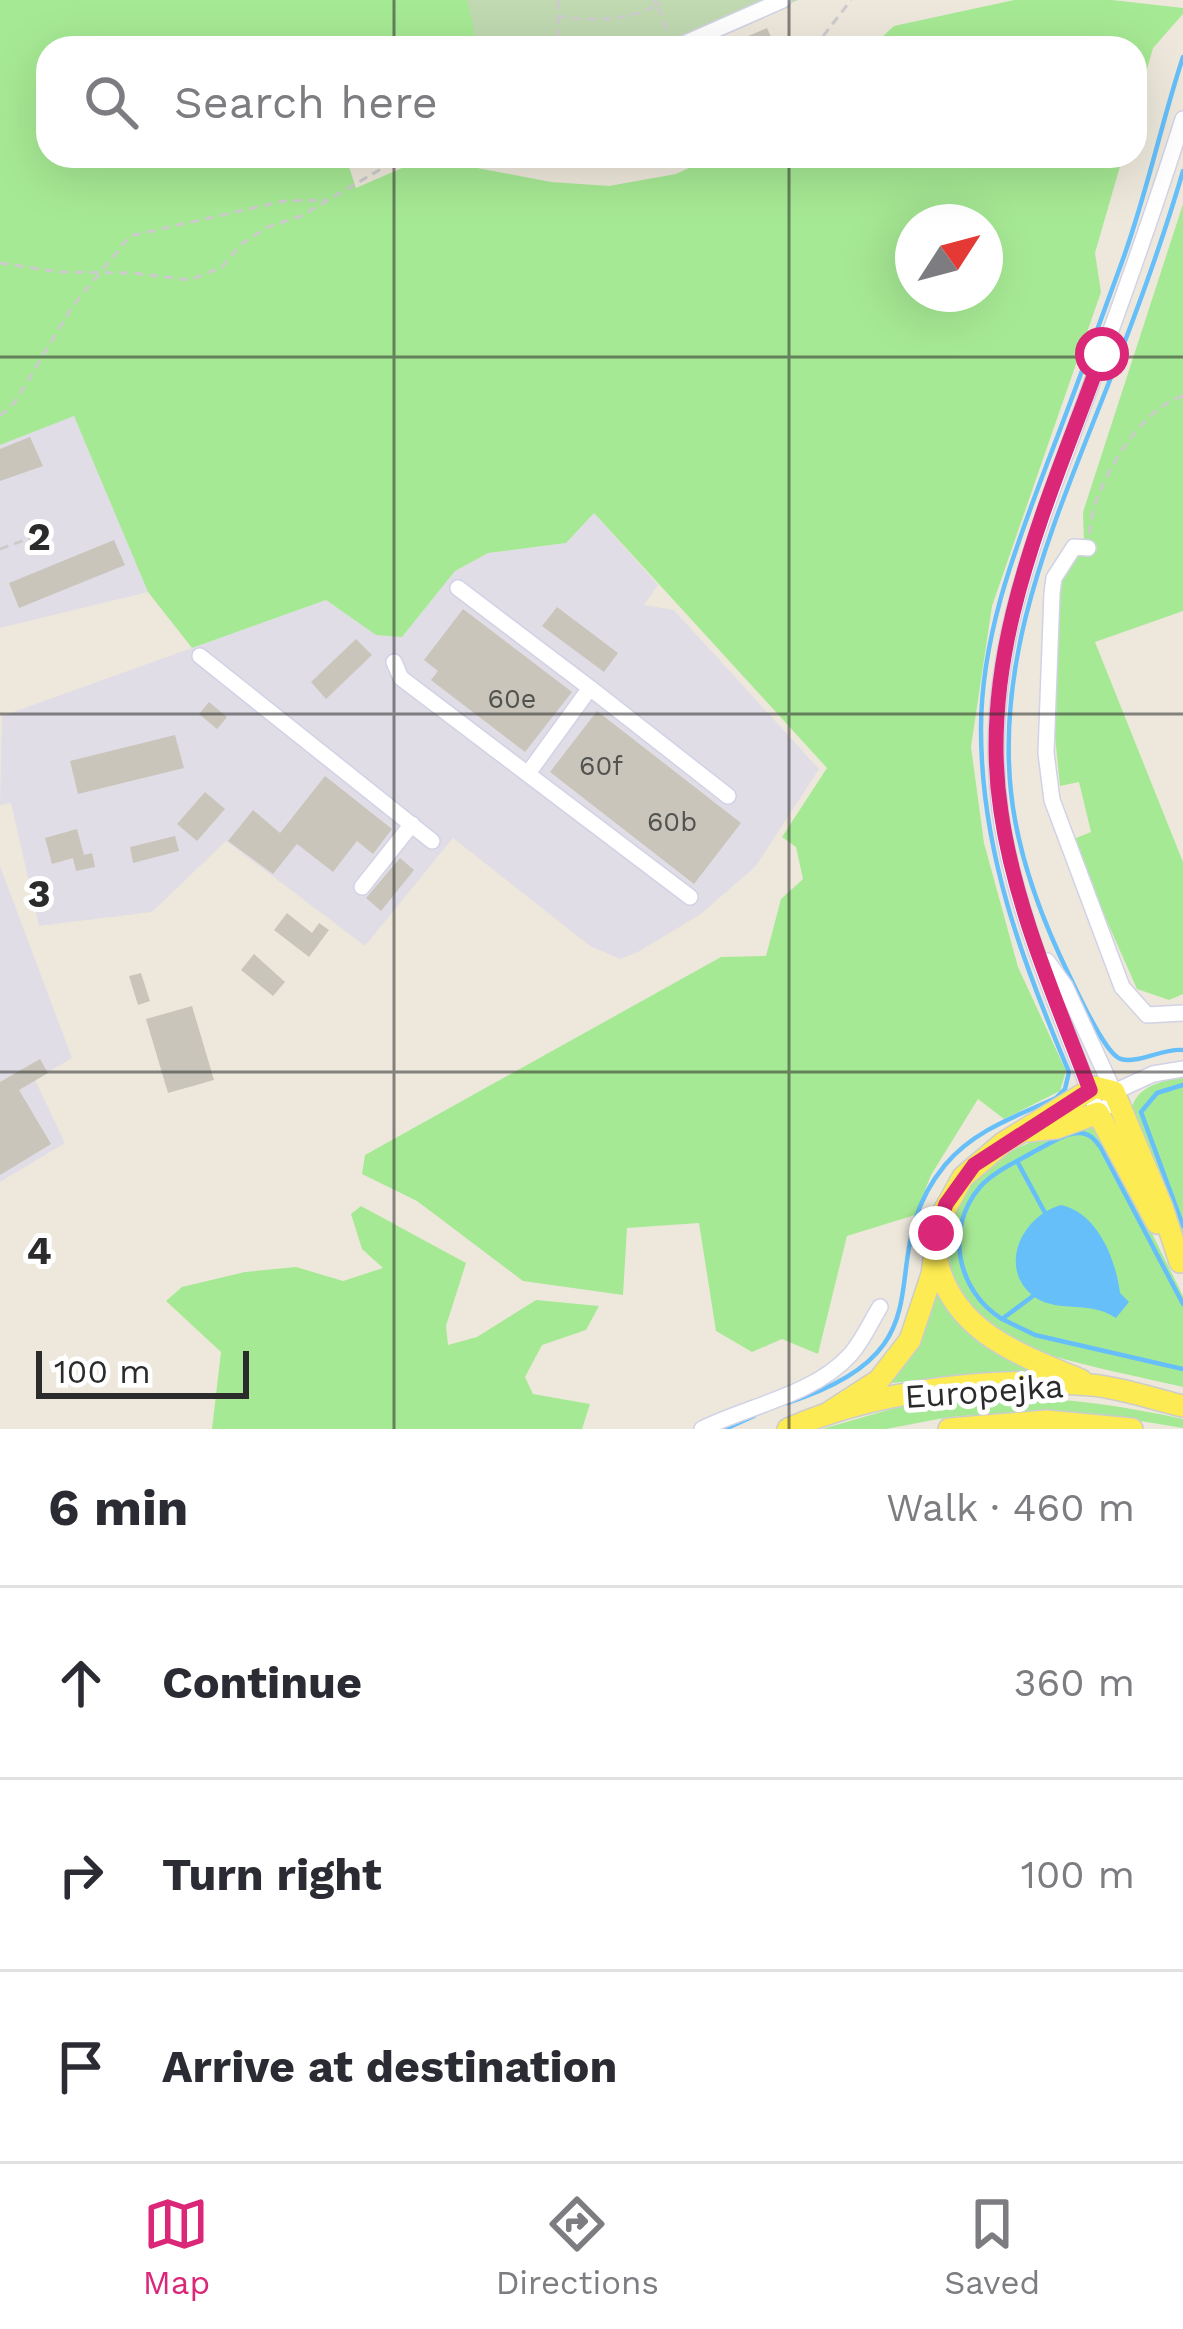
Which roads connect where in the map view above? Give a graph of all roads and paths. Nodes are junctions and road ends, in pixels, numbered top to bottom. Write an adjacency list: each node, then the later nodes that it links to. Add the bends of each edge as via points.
1 (558, 0): 6 (path)
2 (664, 0): 5 (path)
3 (783, 0): 9 (street)
4 (851, 0): 10 (path)
5 (656, 2): 6 (path, via 641,14 607,20); 8 (path)
6 (557, 16): 7 (path)
7 (558, 36)
8 (669, 36)
9 (701, 36)
10 (823, 36)
11 (1183, 119): 31 (street, via 1033,542 1000,671 1000,811)
12 (383, 168): 13 (path)
13 (328, 200): 15 (path, via 284,201 145,230); 15 (path, via 241,244 206,275)
14 (0, 263): 15 (path)
15 (99, 272): 17 (path)
16 (1183, 396): 19 (path, via 1147,416 1119,457 1090,513)
17 (0, 416)
18 (55, 529): 20 (path)
19 (1088, 548): 32 (street, via 1073,547 1052,592 1042,769 1122,987 1148,1015)
20 (0, 550)
21 (458, 587): 24 (street)
22 (200, 656): 27 (street)
23 (394, 662): 25 (street, via 401,678)
24 (590, 688): 25 (street); 26 (street)
25 (529, 772): 30 (street)
26 (728, 796)
27 (412, 824): 28 (street); 29 (street)
28 (432, 841)
29 (362, 887)
30 (690, 897)
31 (1038, 947): 34 (street); 35 (street)
32 (1183, 1013)
33 (1183, 1069): 35 (street)
34 (1090, 1090): 35 (main road); 36 (street); 37 (main road)
35 (1114, 1092): 36 (street); 39 (main road)
36 (1098, 1113): 37 (main road); 39 (main road)
37 (1028, 1131): 38 (main road, via 963,1178 940,1218)
38 (935, 1249): 41 (main road, via 952,1299 973,1325); 43 (main road, via 923,1307 901,1355)
39 (1181, 1265)
40 (880, 1306): 44 (street, via 836,1368)
41 (1093, 1385): 42 (main road, Europejka); 43 (main road, Europejka, via 953,1388)
42 (1183, 1406)
43 (828, 1413): 45 (main road, Europejka)
44 (702, 1429)
45 (788, 1429)
46 (950, 1429): 47 (main road, Europejka, via 1046,1421)
47 (1132, 1429)

